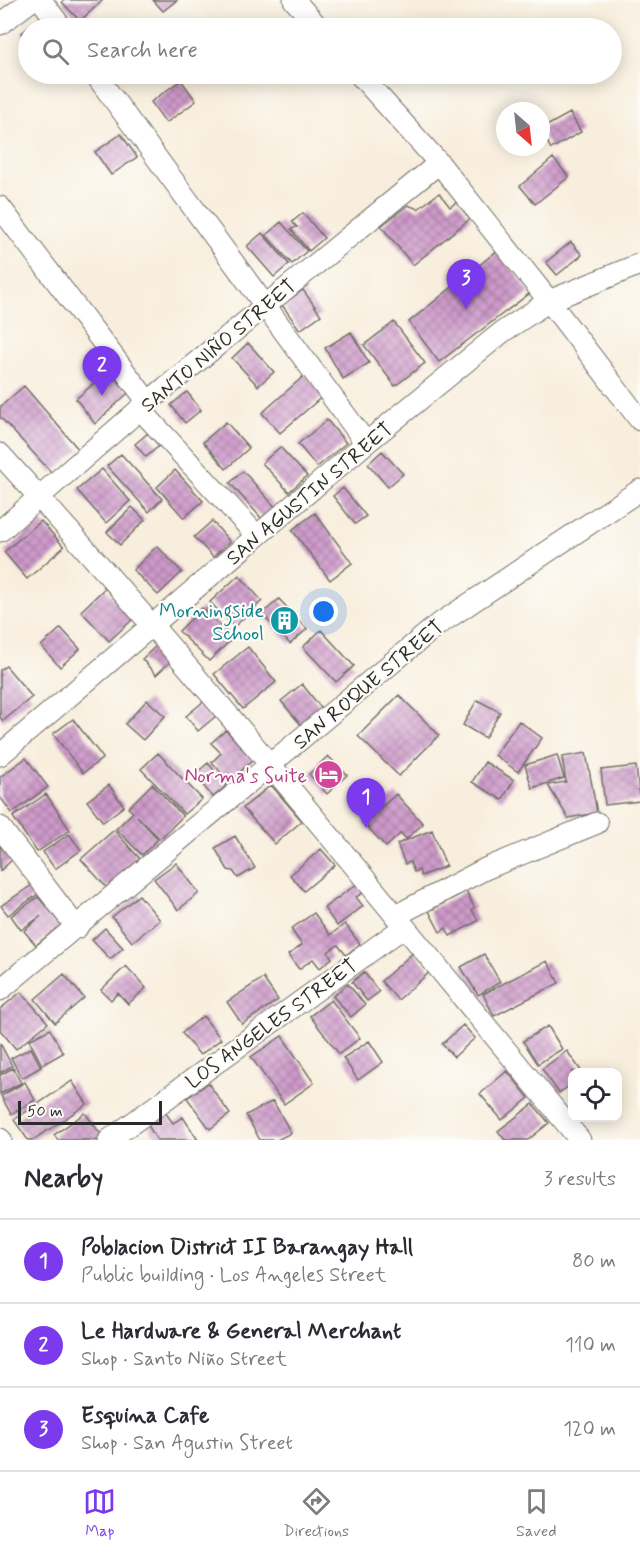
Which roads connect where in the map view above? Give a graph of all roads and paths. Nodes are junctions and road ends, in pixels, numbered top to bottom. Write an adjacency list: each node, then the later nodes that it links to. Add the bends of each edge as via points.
1 (32, 0): 6 (street)
2 (41, 0): 4 (street)
3 (294, 0): 5 (street)
4 (54, 18)
5 (310, 18)
6 (0, 24)
7 (102, 84): 13 (street)
8 (368, 84): 9 (street)
9 (439, 163): 12 (street); 13 (street, SANTO NIÑO STREET)
10 (0, 207): 14 (street)
11 (640, 264): 12 (street, SAN AGUSTIN STREET)
12 (549, 301): 15 (street); 16 (street, SAN AGUSTIN STREET, via 501,333)
13 (265, 305): 14 (street, SANTO NIÑO STREET); 16 (street)
14 (144, 405): 19 (street, SANTO NIÑO STREET); 21 (street)
15 (640, 420)
16 (366, 443): 21 (street, SAN AGUSTIN STREET)
17 (0, 454): 19 (street)
18 (640, 490): 24 (street, SAN ROQUE STREET, via 436,626)
19 (39, 497): 20 (street, SANTO NIÑO STREET); 22 (street)
20 (0, 531)
21 (258, 536): 22 (street, SAN AGUSTIN STREET)
22 (153, 626): 23 (street, SAN AGUSTIN STREET); 24 (street)
23 (0, 755)
24 (271, 766): 27 (street); 28 (street, SAN ROQUE STREET)
25 (597, 823): 27 (street, LOS ANGELES STREET, via 485,869)
26 (0, 827): 28 (street)
27 (400, 921): 30 (street, LOS ANGELES STREET); 31 (street)
28 (77, 928): 29 (street, SAN ROQUE STREET)
29 (0, 990)
30 (109, 1140)
31 (580, 1140)

